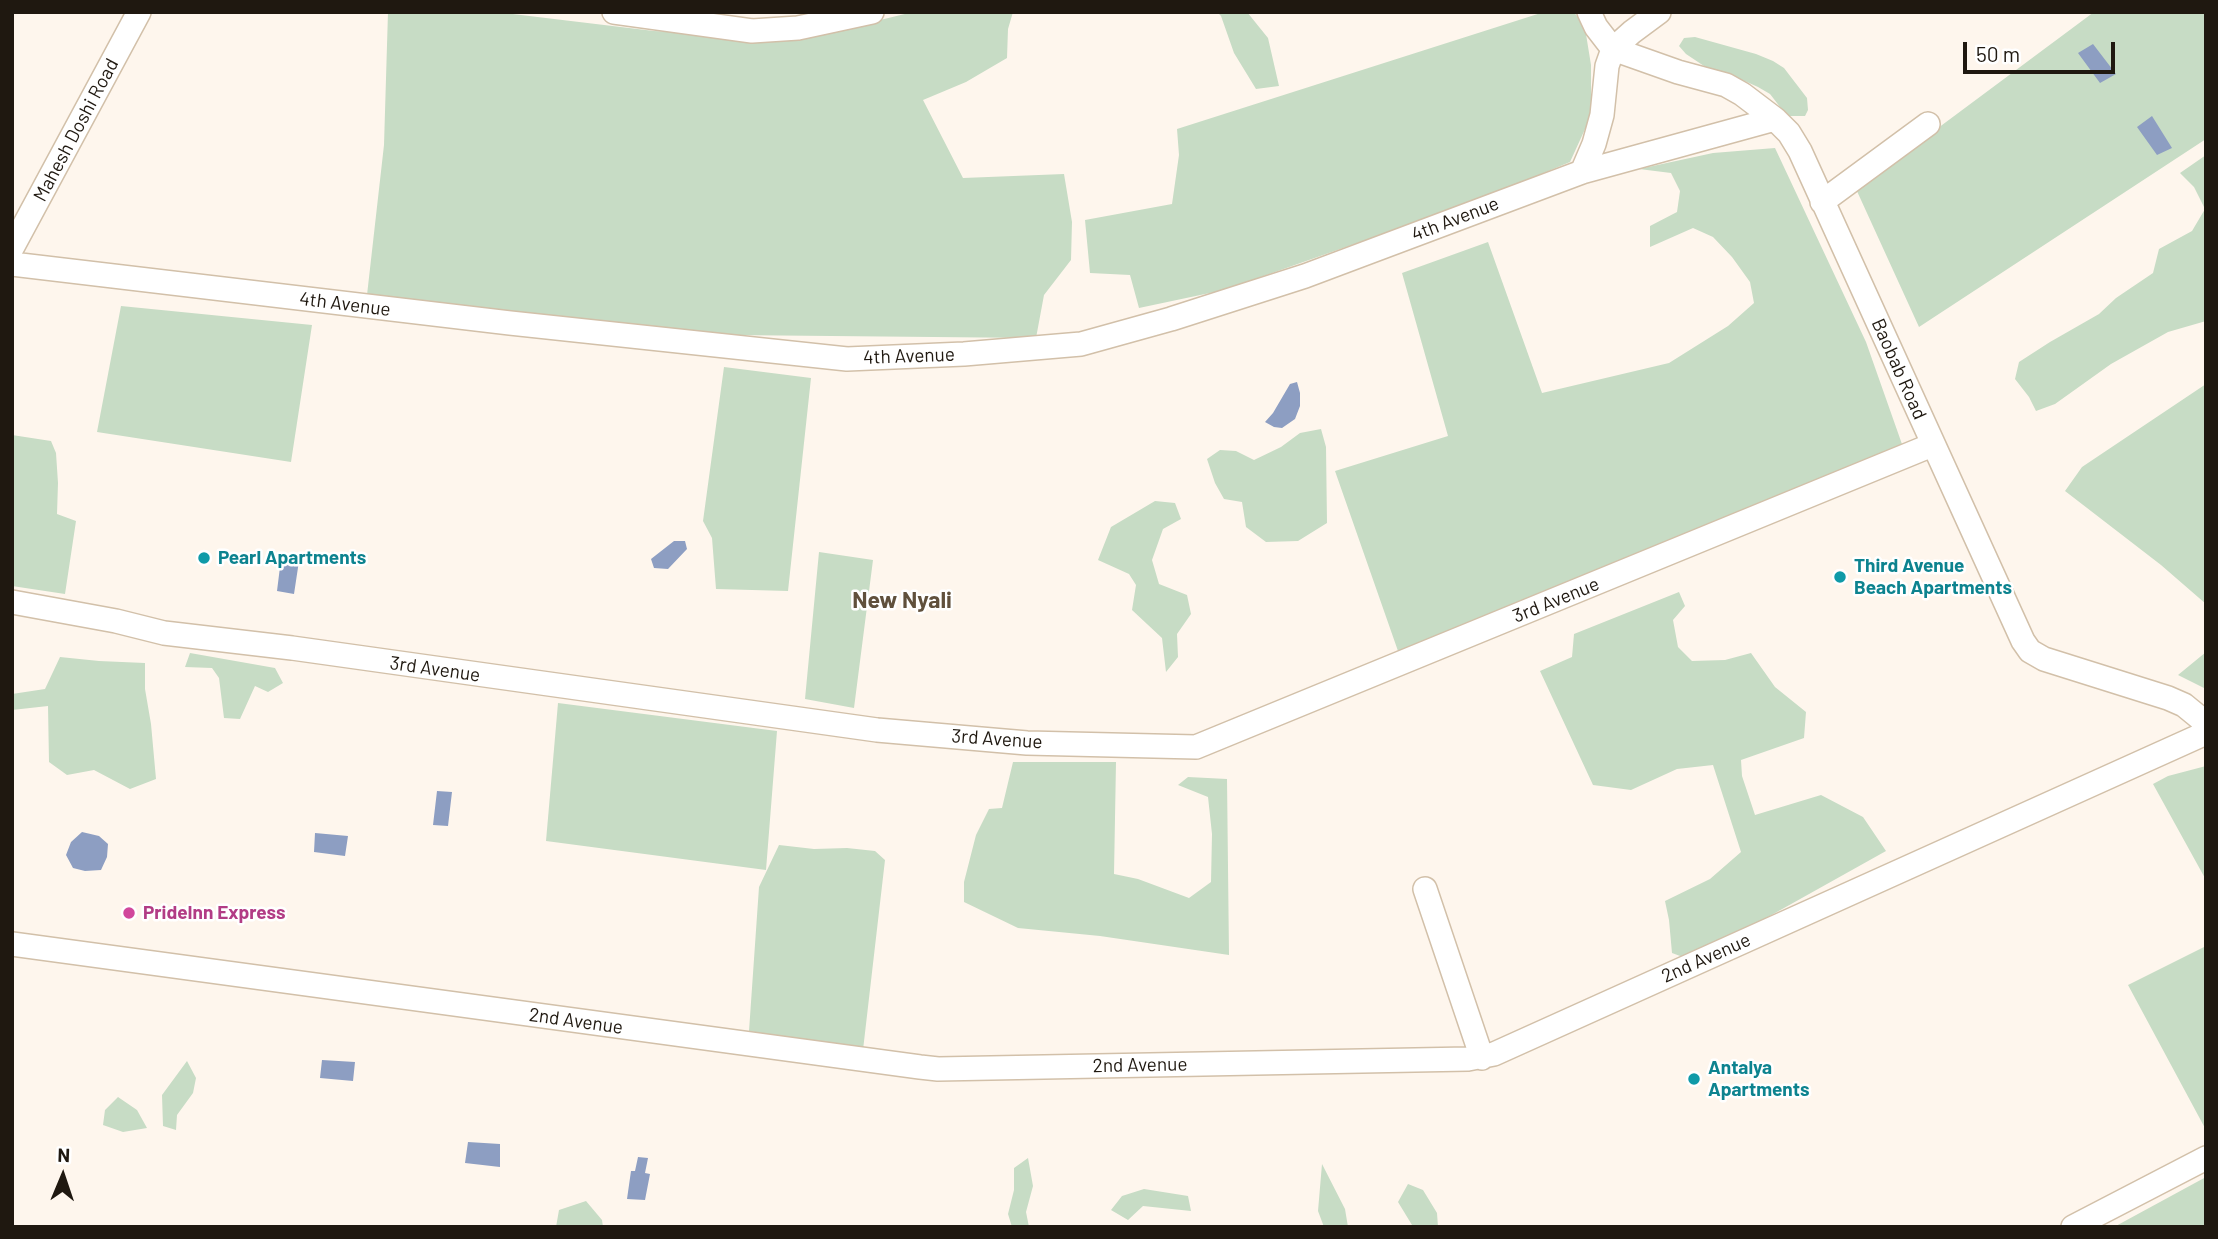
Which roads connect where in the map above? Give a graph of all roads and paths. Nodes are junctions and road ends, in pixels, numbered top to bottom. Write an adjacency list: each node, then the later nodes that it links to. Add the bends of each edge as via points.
1 (139, 12): 11 (street, Mahesh Doshi Road)
2 (614, 12): 3 (street, via 752,32 798,28)
3 (872, 12)
4 (1588, 12): 6 (street)
5 (1659, 12): 6 (street)
6 (1613, 49): 7 (street, Baobab Road, via 1726,85); 9 (street, via 1602,115)
7 (1775, 119): 9 (street, 4th Avenue); 10 (street, Baobab Road, via 1800,151)
8 (1928, 124): 10 (street)
9 (1581, 172): 12 (street, 4th Avenue, via 1304,276 1171,319 1081,344 964,354 847,359)
10 (1822, 202): 13 (street, Baobab Road)
11 (12, 248)
12 (12, 264)
13 (1932, 444): 14 (street, 3rd Avenue, via 1196,747 1027,743 877,730 164,633); 15 (street, Baobab Road, via 2030,651 2168,698)
14 (12, 602)
15 (2206, 723)
16 (2206, 733): 19 (street, 2nd Avenue)
17 (1425, 889): 19 (street)
18 (12, 944): 19 (street, 2nd Avenue, via 938,1069)
19 (1482, 1058)
20 (2206, 1157): 21 (street)
21 (2073, 1227)

